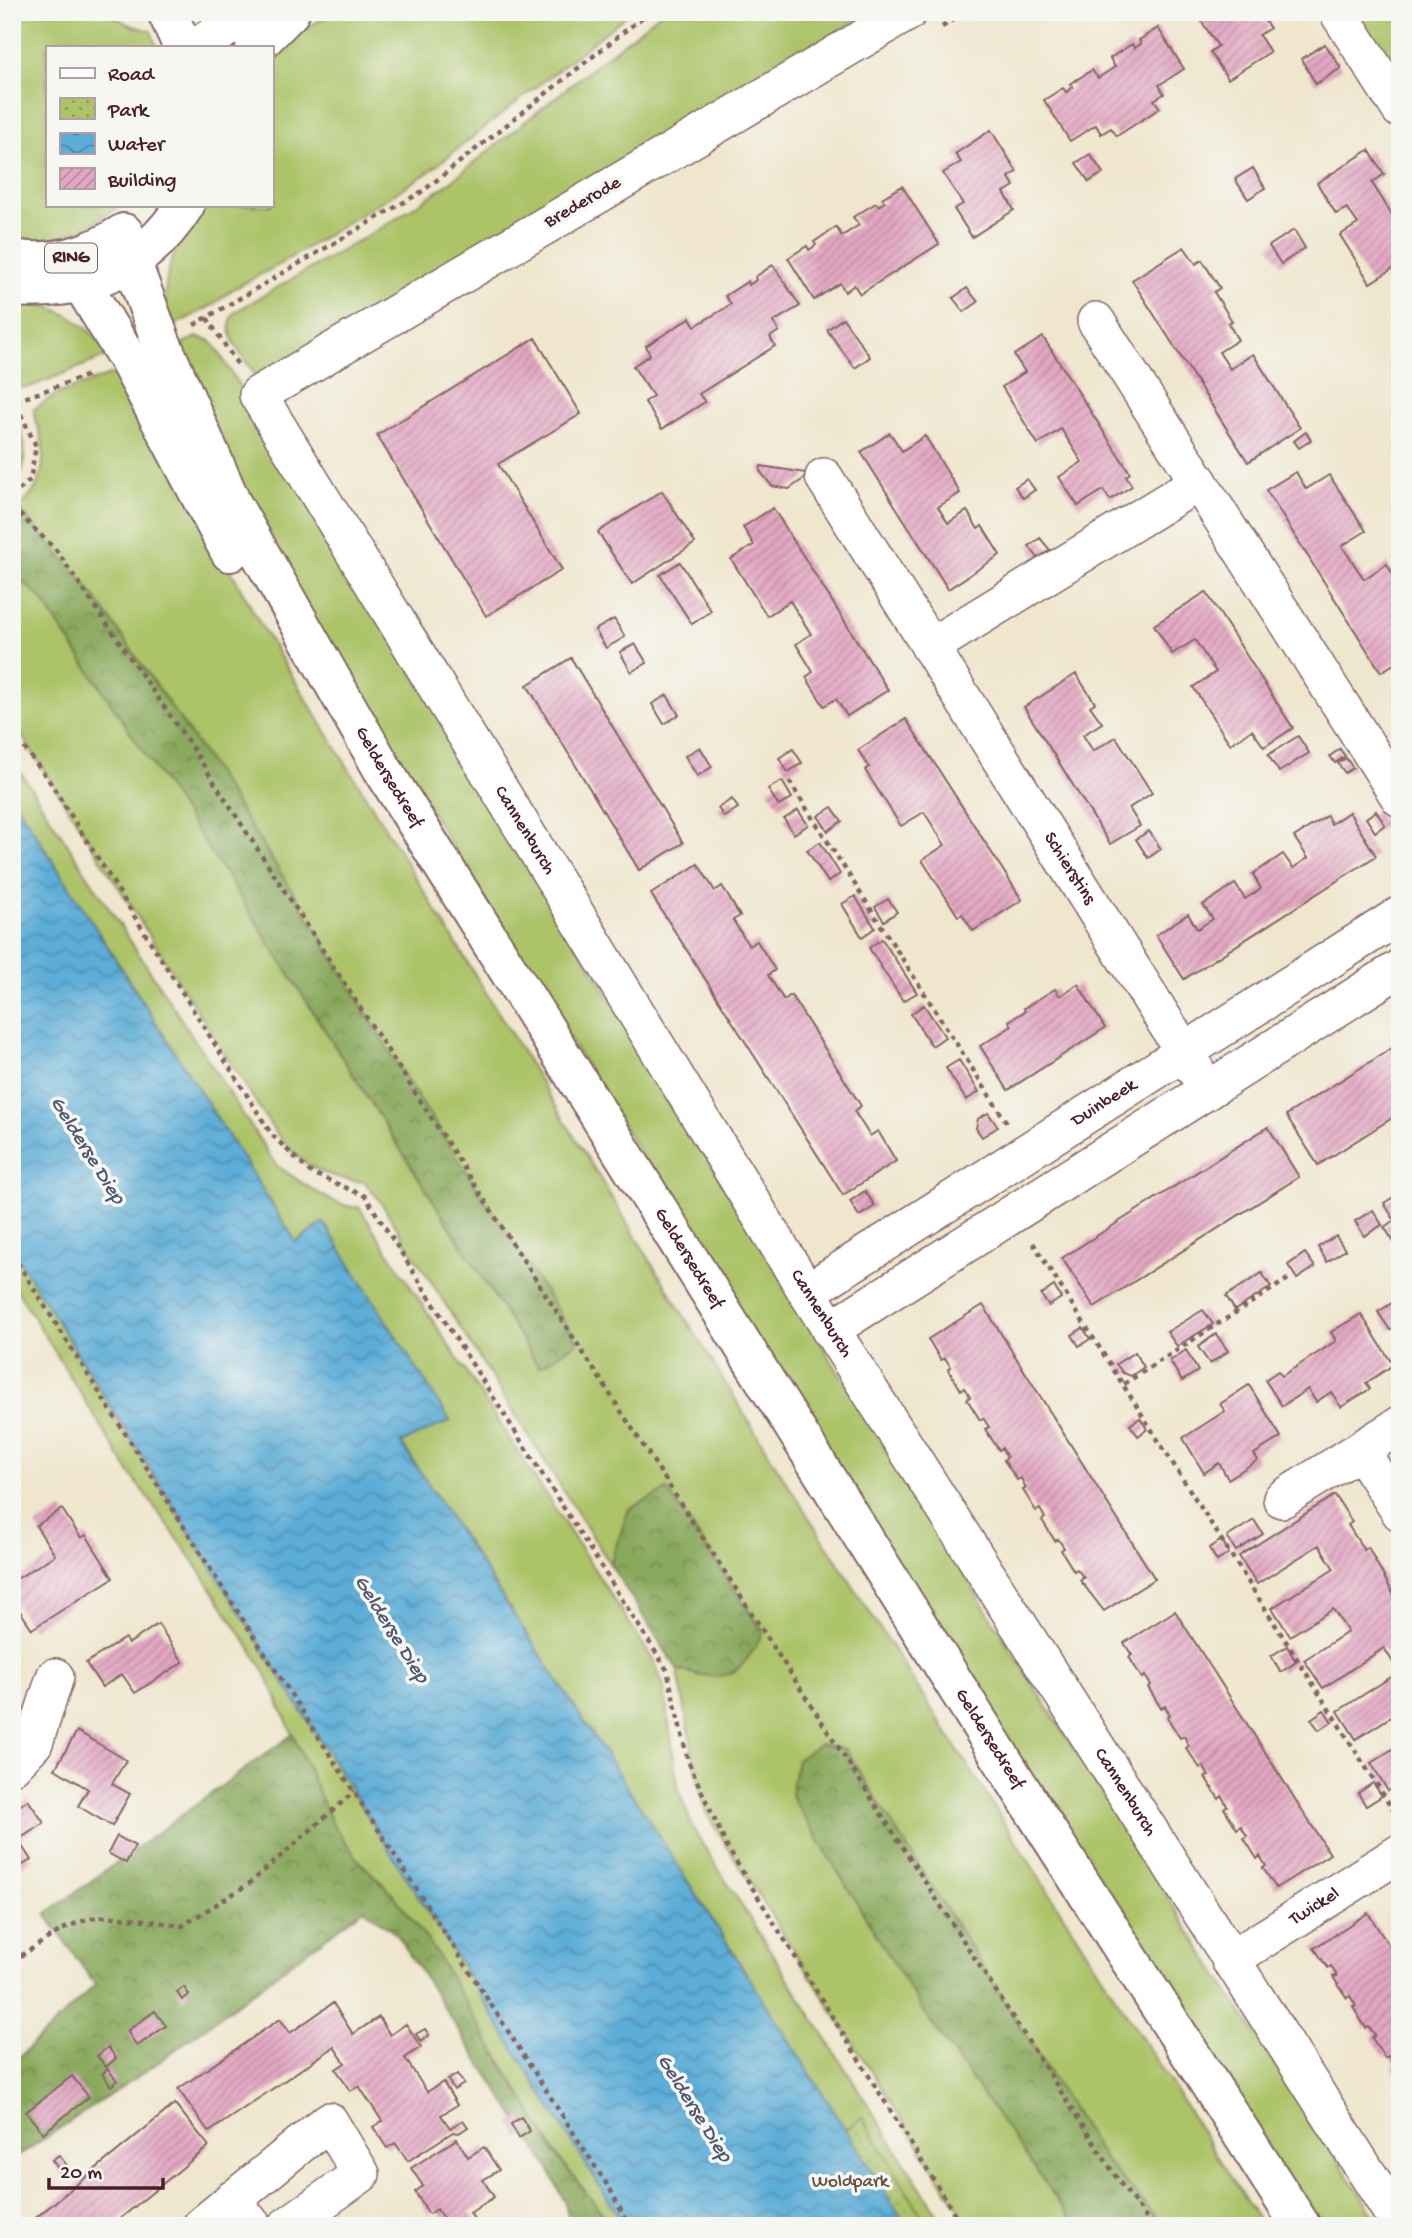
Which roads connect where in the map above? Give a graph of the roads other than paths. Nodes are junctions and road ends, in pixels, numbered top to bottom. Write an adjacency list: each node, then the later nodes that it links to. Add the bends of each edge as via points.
1 (167, 12): 6 (main road)
2 (248, 12): 7 (main road)
3 (290, 12): 8 (main road)
4 (908, 12): 17 (street, Brederode)
5 (1338, 12): 9 (street)
6 (183, 46)
7 (199, 46)
8 (256, 46)
9 (1400, 109)
10 (151, 206): 12 (main road, RING)
11 (184, 206): 12 (main road, RING, via 159,236)
12 (127, 246): 13 (main road, RING, via 107,244 66,259); 14 (main road, RING); 41 (main road, Geldersedreef, via 161,342 232,504 383,768 1026,1797)
13 (12, 259)
14 (82, 284): 15 (main road, RING); 40 (main road, Geldersedreef, via 362,781 1003,1810)
15 (12, 287)
16 (1096, 321): 19 (street)
17 (258, 395): 26 (street, Cannenburch)
18 (824, 477): 20 (street, Schierstins)
19 (1199, 482): 20 (street); 21 (street)
20 (930, 647): 24 (street, Schierstins)
21 (1400, 798)
22 (1400, 915): 24 (street, Duinbeek)
23 (1400, 968): 25 (street)
24 (1184, 1052): 25 (street, Schierstins); 26 (street, Duinbeek)
25 (1208, 1090): 27 (street)
26 (807, 1292): 27 (street, Cannenburch)
27 (830, 1330): 35 (street, Cannenburch)
28 (1400, 1425): 29 (street)
29 (1360, 1450): 30 (street); 31 (street)
30 (1282, 1499)
31 (1400, 1512)
32 (55, 1676): 33 (street, via 34,1743)
33 (12, 1766)
34 (1400, 1853): 35 (street, Twickel)
35 (1230, 1960): 37 (street, Cannenburch)
36 (242, 2213): 38 (street); 39 (street, via 329,2121 361,2174)
37 (1400, 2225)
38 (201, 2226)
39 (287, 2226)
40 (1270, 2226)
41 (1301, 2226)

